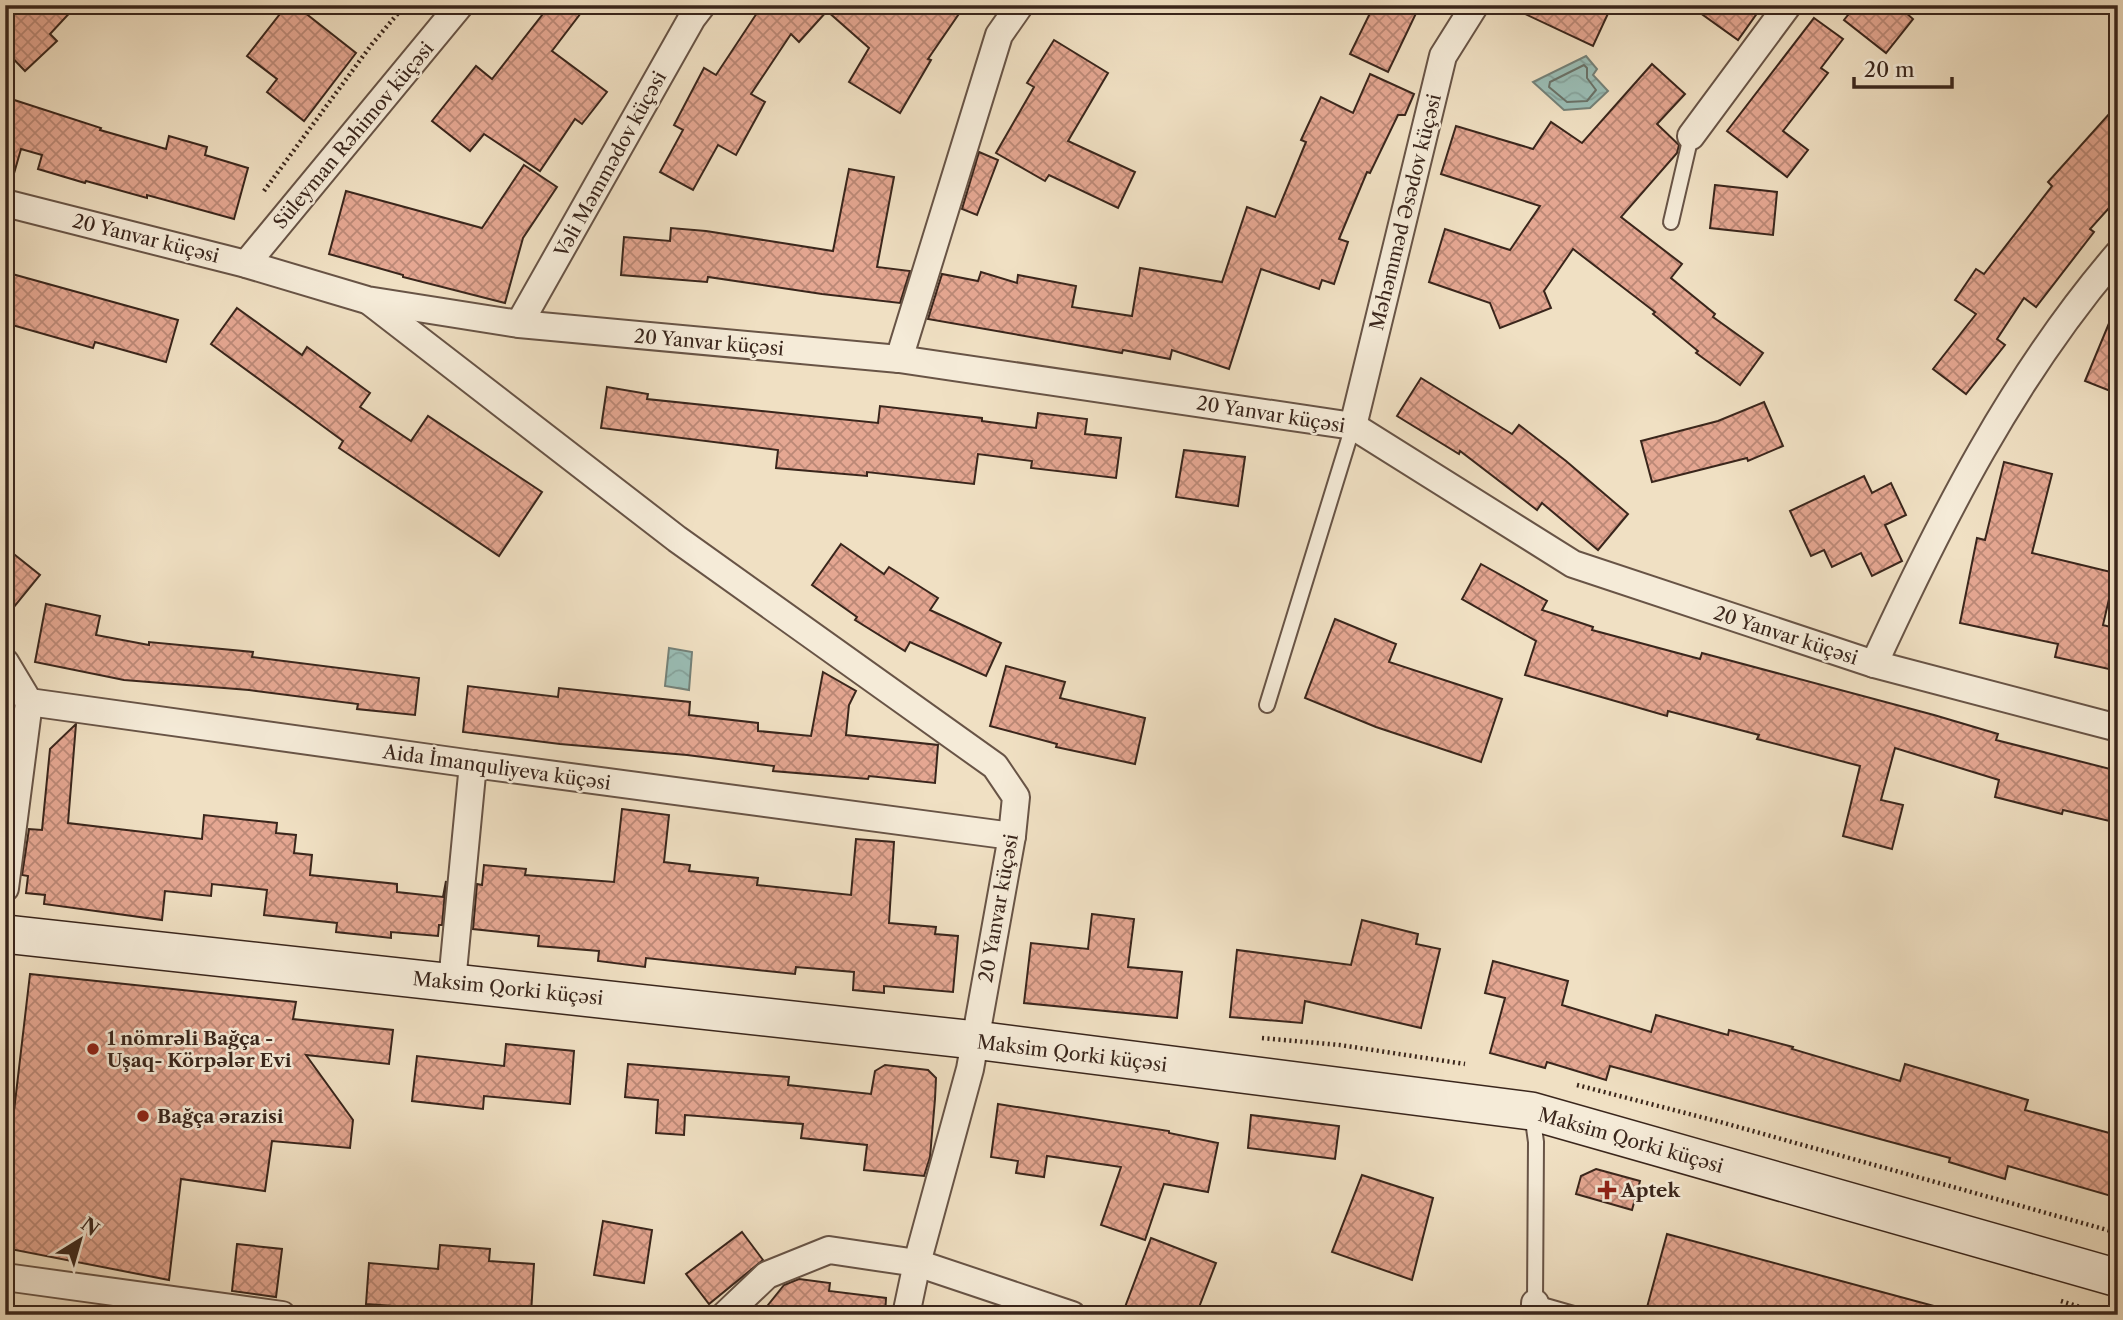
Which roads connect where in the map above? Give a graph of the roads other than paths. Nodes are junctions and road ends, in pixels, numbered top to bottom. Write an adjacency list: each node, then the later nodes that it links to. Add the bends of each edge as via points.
1 (460, 5): 10 (street, Süleyman Rəhimov küçəsi)
2 (702, 5): 12 (street, Vəli Məmmədov küçəsi)
3 (1020, 5): 13 (street, via 999,35)
4 (1475, 5): 14 (street, Məhəmməd Əsədov küçəsi, via 1443,56)
5 (1787, 5): 6 (street)
6 (1691, 136): 8 (lane)
7 (5, 203): 10 (street, 20 Yanvar küçəsi)
8 (1671, 222)
9 (2118, 254): 16 (street, via 2011,398 1925,554)
10 (246, 264): 11 (street, 20 Yanvar küçəsi)
11 (368, 300): 12 (street, 20 Yanvar küçəsi); 21 (street, 20 Yanvar küçəsi, via 677,539 995,766 1016,797)
12 (519, 324): 13 (street, 20 Yanvar küçəsi)
13 (899, 359): 14 (street, 20 Yanvar küçəsi)
14 (1353, 426): 16 (street, 20 Yanvar küçəsi, via 1573,564); 18 (lane)
15 (5, 662): 17 (street)
16 (1874, 664): 19 (street, 20 Yanvar küçəsi)
17 (29, 702): 20 (street, Aida İmanquliyeva küçəsi); 22 (street)
18 (1267, 705)
19 (2118, 729)
20 (473, 764): 21 (street, Aida İmanquliyeva küçəsi); 24 (street)
21 (1012, 836): 25 (street, 20 Yanvar küçəsi)
22 (5, 888)
23 (5, 934): 24 (main road, Maksim Qorki küçəsi)
24 (452, 982): 25 (main road, Maksim Qorki küçəsi)
25 (975, 1040): 26 (main road, Maksim Qorki küçəsi); 27 (street, 20 Yanvar küçəsi)
26 (1531, 1111): 29 (main road, Maksim Qorki küçəsi); 30 (lane, via 1536,1142)
27 (918, 1263): 32 (street, via 829,1250 766,1275); 33 (street, 20 Yanvar küçəsi); 34 (street)
28 (5, 1277): 31 (street)
29 (2118, 1278)
30 (1532, 1311): 35 (lane)
31 (282, 1315)
32 (725, 1315)
33 (906, 1315)
34 (1072, 1315)
35 (1577, 1315)

